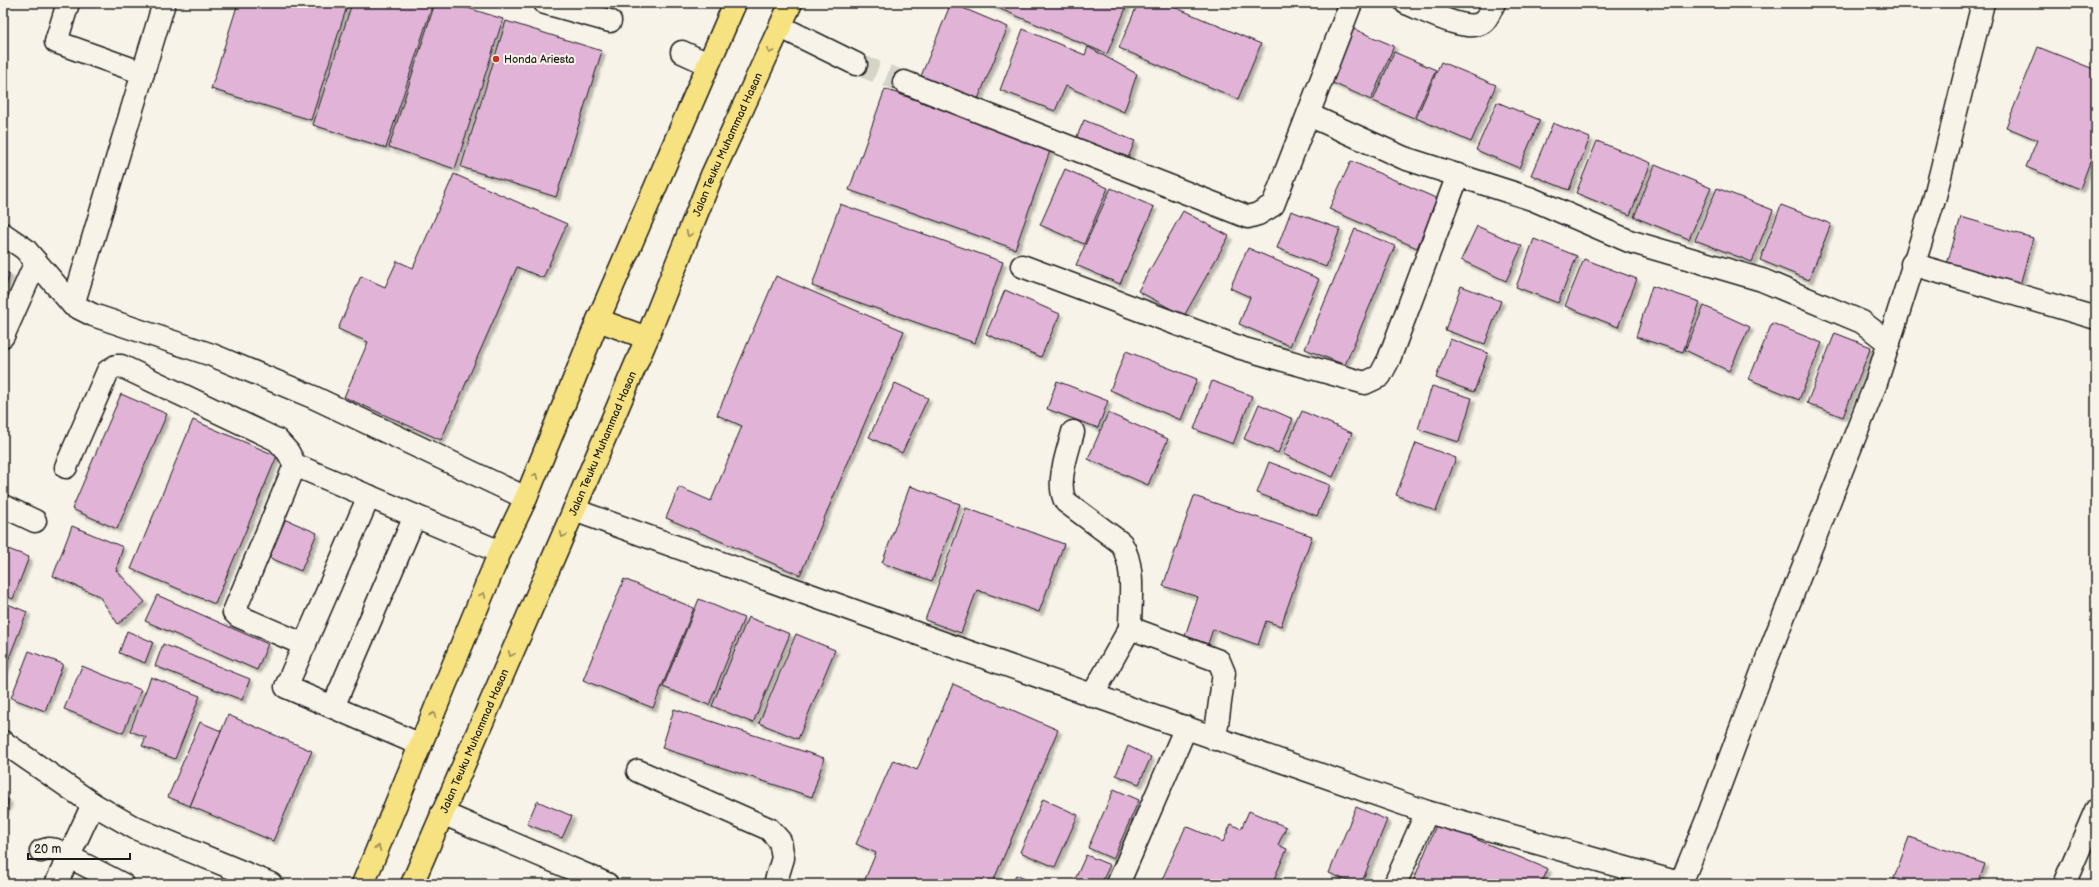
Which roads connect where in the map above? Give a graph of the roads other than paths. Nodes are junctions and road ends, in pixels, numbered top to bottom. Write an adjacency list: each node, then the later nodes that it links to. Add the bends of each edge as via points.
1 (68, 3): 15 (street, via 56,42)
2 (164, 3): 15 (street)
3 (545, 3): 10 (street)
4 (735, 3): 13 (highway)
5 (791, 3): 11 (highway, Jalan Teuku Muhammad Hasan)
6 (1351, 3): 17 (street)
7 (1406, 3): 8 (street, via 1445,20 1475,25 1483,22)
8 (1494, 3)
9 (1983, 3): 21 (street, via 1934,200)
10 (610, 21)
11 (781, 26): 14 (street); 27 (highway, Jalan Teuku Muhammad Hasan, one-way to 27, via 712,175)
12 (682, 52): 13 (street)
13 (708, 64): 25 (highway)
14 (856, 64)
15 (143, 73): 23 (street)
16 (904, 82): 17 (street, via 1248,217 1273,205)
17 (1309, 115): 18 (street, via 1404,158)
18 (1458, 175): 22 (street, via 1389,359 1380,376 1365,383 1241,348); 28 (street, via 1532,200 1629,241 1762,280 1862,322)
19 (3, 234): 20 (street, via 25,249)
20 (36, 262): 23 (street); 26 (street)
21 (1912, 264): 24 (street); 28 (street)
22 (1022, 266)
23 (73, 305): 33 (street, via 93,315 212,355 313,397)
24 (2096, 318)
25 (598, 320): 27 (highway); 33 (highway, one-way to 25)
26 (3, 336)
27 (647, 338): 35 (highway, Jalan Teuku Muhammad Hasan)
28 (1889, 343): 54 (street, via 1876,383)
29 (1073, 432): 39 (street, via 1061,483 1062,496 1066,502 1121,543 1125,550 1130,566)
30 (295, 465): 31 (street, via 288,452 276,440 122,366 116,366 108,371); 32 (street); 40 (street, via 234,612 238,616)
31 (66, 467)
32 (368, 496): 36 (street); 40 (street)
33 (526, 498): 38 (highway)
34 (3, 506): 37 (street)
35 (574, 510): 41 (street); 51 (highway, Jalan Teuku Muhammad Hasan, one-way to 51)
36 (415, 516): 38 (street); 42 (street)
37 (35, 522)
38 (500, 552): 46 (highway, one-way to 38)
39 (1130, 628): 41 (street); 44 (street, via 1220,661 1224,672)
40 (305, 644): 42 (street, via 286,687)
41 (1092, 696): 43 (street)
42 (333, 708): 46 (street)
43 (1186, 728): 44 (street); 62 (street)
44 (1215, 738): 50 (street)
45 (3, 742): 48 (street)
46 (421, 745): 58 (highway, one-way to 46)
47 (638, 771): 61 (street, via 769,829 780,841 783,858)
48 (93, 804): 53 (street); 57 (street, via 158,839)
49 (2096, 810): 64 (street)
50 (1427, 812): 54 (street); 63 (street)
51 (442, 813): 59 (highway, Jalan Teuku Muhammad Hasan); 60 (street)
52 (41, 851): 53 (street, via 56,850)
53 (69, 855): 55 (street); 56 (street)
54 (1682, 883)
55 (56, 884)
56 (122, 884)
57 (272, 884)
58 (363, 884)
59 (412, 884)
60 (607, 884)
61 (775, 884)
62 (1118, 884)
63 (1395, 884)
64 (2064, 884)

